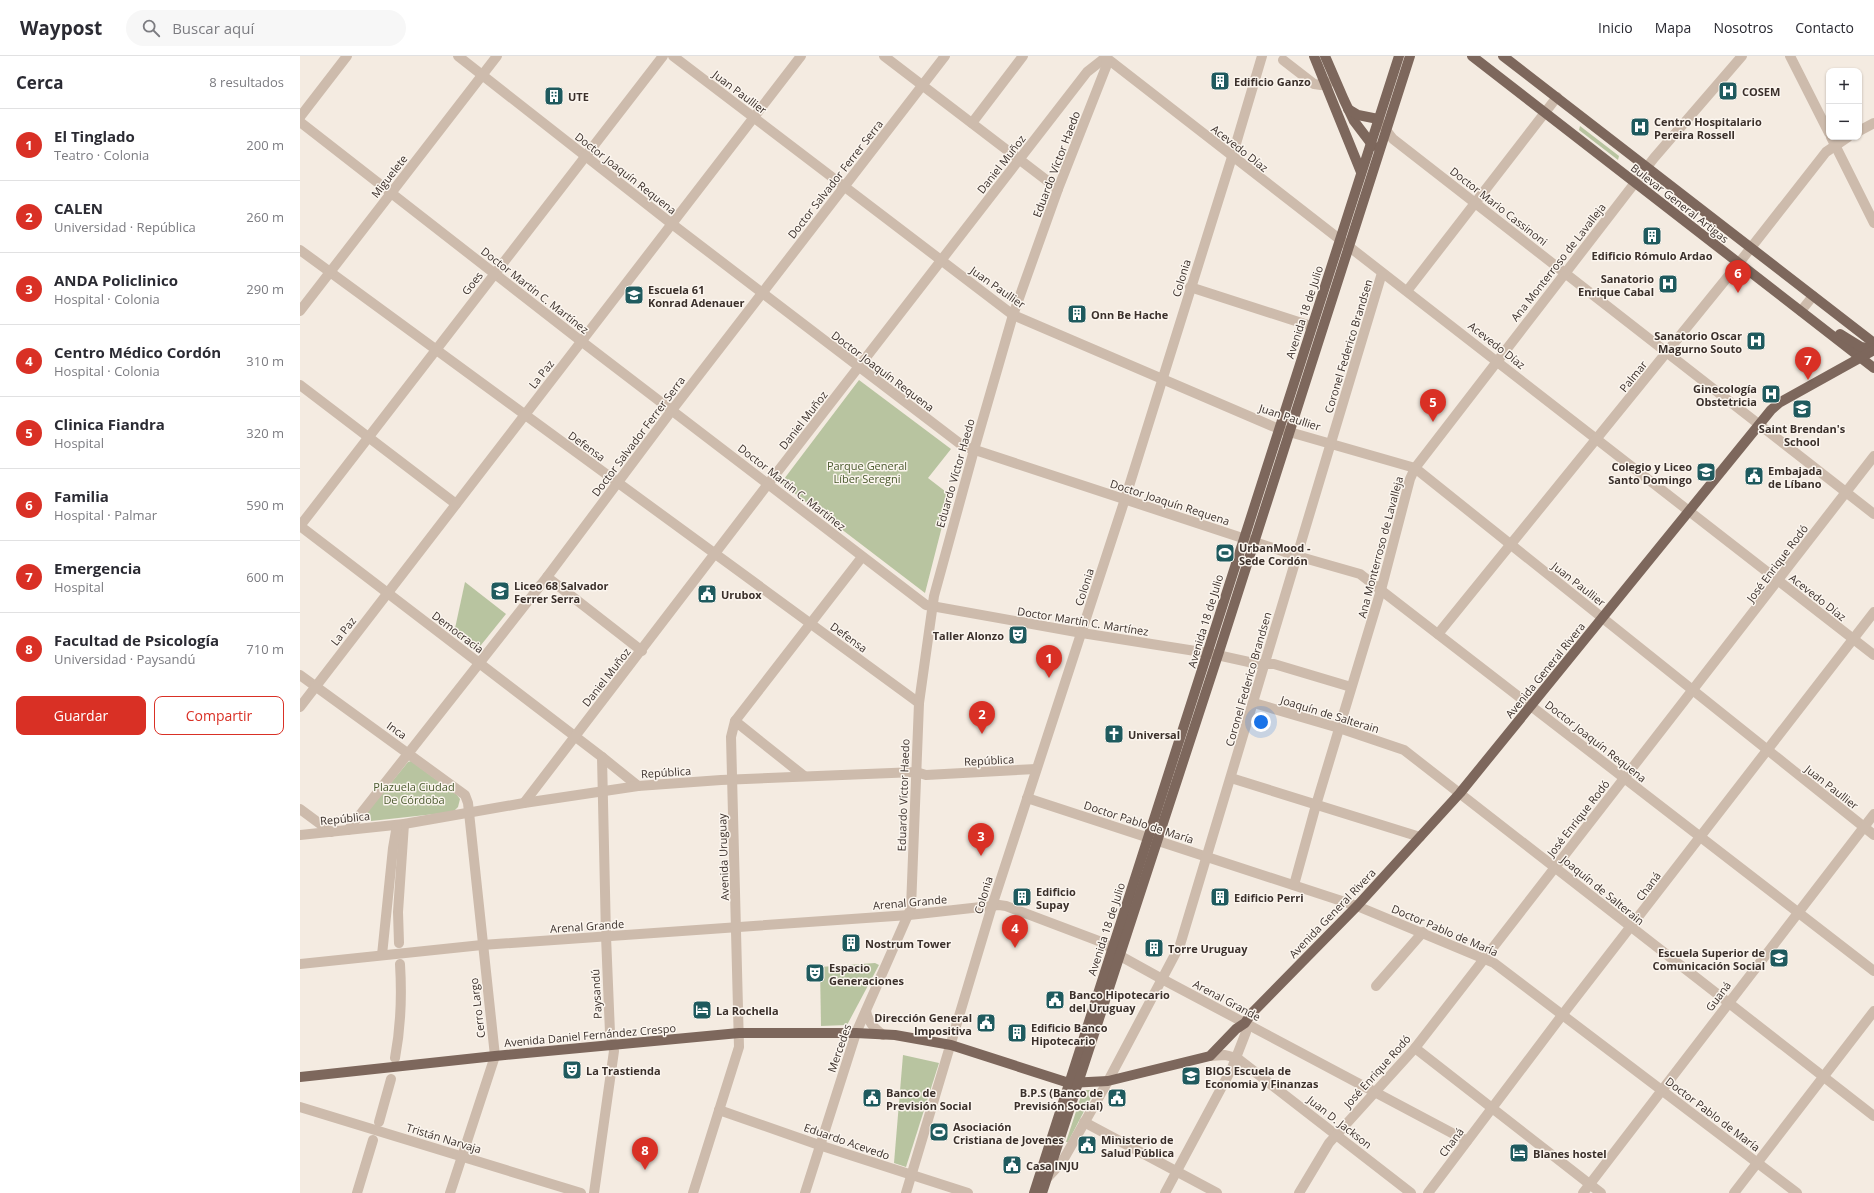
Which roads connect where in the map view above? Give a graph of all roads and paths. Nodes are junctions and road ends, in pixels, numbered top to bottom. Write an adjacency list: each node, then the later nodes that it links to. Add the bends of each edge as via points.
1 (347, 56): 28 (street)
2 (458, 56): 21 (street, Doctor Joaquín Requena)
3 (497, 56): 21 (street, Miguelete)
4 (663, 56): 40 (street, Goes)
5 (673, 56): 29 (street, Juan Paullier)
6 (801, 56): 29 (street, La Paz)
7 (884, 56): 24 (street)
8 (945, 56): 24 (street, Doctor Salvador Ferrer Serra)
9 (1023, 56): 32 (street)
10 (1106, 56): 41 (street, Acevedo Díaz); 42 (street, Daniel Muñoz, via 1087,72); 47 (street, Eduardo Víctor Haedo, via 1106,67)
11 (1314, 56): 23 (main road)
12 (1326, 56): 22 (main road)
13 (1399, 56): 30 (main road, Avenida 18 de Julio)
14 (1410, 56): 36 (main road, Avenida 18 de Julio)
15 (1472, 56): 27 (main road, Bulevar General Artigas)
16 (1503, 56): 25 (main road, Bulevar General Artigas)
17 (1742, 56): 43 (street, Ana Monterroso de Lavalleja)
18 (1790, 56): 34 (street)
19 (1263, 58): 41 (street, Colonia)
20 (1283, 60): 23 (street, via 1314,84)
21 (482, 75): 40 (street, Doctor Joaquín Requena); 48 (street, Miguelete)
22 (1335, 80): 23 (street); 26 (main road)
23 (1325, 84): 44 (main road)
24 (923, 85): 32 (street); 46 (street, Doctor Salvador Ferrer Serra)
25 (1557, 97): 27 (street); 43 (main road, Bulevar General Artigas)
26 (1348, 109): 30 (main road, via 1358,115); 38 (main road)
27 (1544, 112): 45 (main road, Bulevar General Artigas); 49 (street)
28 (300, 117)
29 (754, 117): 46 (street, Juan Paullier); 51 (street, La Paz)
30 (1378, 120): 36 (street, Doctor Mario Cassinoni); 38 (main road, Avenida 18 de Julio)
31 (300, 122): 48 (street, Doctor Martín C. Martínez)
32 (972, 123): 42 (street)
33 (1874, 123): 35 (street)
34 (1826, 127)
35 (1862, 129)
36 (1386, 130): 39 (main road, Avenida 18 de Julio); 49 (street, Doctor Mario Cassinoni, via 1393,139)
37 (1833, 141): 50 (street); 54 (street, Palmar)
38 (1371, 142): 39 (main road); 44 (main road, Avenida 18 de Julio)
39 (1378, 152): 53 (main road, Avenida 18 de Julio)
40 (585, 155): 51 (street, Doctor Joaquín Requena); 61 (street, Goes)
41 (1232, 157): 52 (street, Acevedo Díaz); 62 (street, Colonia)
42 (1020, 160): 47 (street); 56 (street, Daniel Muñoz)
43 (1647, 167): 45 (street, Ana Monterroso de Lavalleja); 54 (main road, Bulevar General Artigas)
44 (1361, 172): 52 (main road, Avenida 18 de Julio)
45 (1634, 183): 57 (main road, Bulevar General Artigas); 60 (street, Ana Monterroso de Lavalleja)
46 (845, 186): 56 (street, Juan Paullier); 64 (street, Doctor Salvador Ferrer Serra)
47 (1058, 189): 68 (street, Eduardo Víctor Haedo)
48 (392, 193): 58 (street, Miguelete); 61 (street, Doctor Martín C. Martínez)
49 (1474, 202): 60 (street, Doctor Mario Cassinoni); 63 (street)
50 (1874, 223)
51 (672, 224): 64 (street, Doctor Joaquín Requena); 70 (street, La Paz)
52 (1340, 240): 53 (street, Acevedo Díaz); 69 (main road, Avenida 18 de Julio)
53 (1348, 246): 59 (street, Acevedo Díaz); 85 (main road, Avenida 18 de Julio)
54 (1752, 248): 57 (street, Palmar); 65 (main road, Bulevar General Artigas)
55 (300, 250): 58 (street, Defensa)
56 (941, 261): 68 (street, Juan Paullier); 78 (street, Daniel Muñoz)
57 (1739, 263): 67 (main road, Bulevar General Artigas); 74 (street, Palmar)
58 (330, 272): 66 (street, Miguelete); 73 (street, Defensa)
59 (1382, 273): 63 (street, Acevedo Díaz); 88 (street, Coronel Federico Brandsen)
60 (1564, 273): 74 (street, Doctor Mario Cassinoni); 76 (street, Ana Monterroso de Lavalleja)
61 (494, 274): 70 (street, Doctor Martín C. Martínez); 73 (street, Goes)
62 (1190, 288): 69 (street); 80 (street, Colonia)
63 (1406, 291): 76 (street, Acevedo Díaz)
64 (762, 293): 78 (street, Doctor Joaquín Requena); 82 (street, Doctor Salvador Ferrer Serra)
65 (1814, 296): 67 (street); 71 (main road, Bulevar General Artigas)
66 (300, 311)
67 (1803, 313): 72 (main road, via 1816,318 1861,347); 75 (main road, Bulevar General Artigas)
68 (1013, 316): 80 (street, Juan Paullier); 89 (street, Eduardo Víctor Haedo)
69 (1312, 326): 85 (main road, Avenida 18 de Julio)
70 (581, 341): 82 (street, Doctor Martín C. Martínez); 83 (street, La Paz)
71 (1874, 343)
72 (1874, 349): 75 (main road, Avenida General Rivera)
73 (435, 350): 83 (street, Defensa); 86 (street, Goes)
74 (1667, 353): 84 (street, Doctor Mario Cassinoni); 87 (street, Palmar)
75 (1860, 357): 77 (main road); 79 (main road, Bulevar General Artigas); 84 (main road, Avenida General Rivera, via 1779,403)
76 (1496, 360): 87 (street, Acevedo Díaz); 91 (street, Ana Monterroso de Lavalleja)
77 (1874, 360)
78 (859, 367): 89 (street, Doctor Joaquín Requena, via 940,430 963,446); 93 (street, Daniel Muñoz)
79 (1874, 368)
80 (1162, 380): 85 (street, Juan Paullier); 95 (street, Colonia)
81 (300, 385): 86 (street)
82 (672, 410): 92 (street, Doctor Salvador Ferrer Serra); 93 (street, Doctor Martín C. Martínez)
83 (524, 416): 92 (street, Defensa); 96 (street, La Paz)
84 (1759, 424): 94 (street, Doctor Mario Cassinoni); 97 (main road, Avenida General Rivera)
85 (1284, 430): 88 (street, Juan Paullier); 100 (main road, Avenida 18 de Julio); 101 (main road, Avenida 18 de Julio)
86 (368, 438): 96 (street); 99 (street, Goes)
87 (1597, 439): 97 (street, Acevedo Díaz); 102 (street, Palmar)
88 (1331, 443): 91 (street, Juan Paullier); 104 (street, Coronel Federico Brandsen)
89 (974, 450): 95 (street, Doctor Joaquín Requena); 110 (street, Eduardo Víctor Haedo)
90 (1874, 456): 94 (street, José Enrique Rodó)
91 (1415, 468): 102 (street, Juan Paullier); 108 (street, Ana Monterroso de Lavalleja)
92 (618, 483): 103 (street, Defensa); 106 (street, Doctor Salvador Ferrer Serra)
93 (768, 484): 103 (street, Daniel Muñoz); 105 (street, Doctor Martín C. Martínez)
94 (1846, 492): 98 (street, Doctor Mario Cassinoni); 107 (street, José Enrique Rodó)
95 (1125, 499): 100 (street, Doctor Joaquín Requena); 114 (street, Colonia)
96 (456, 504): 109 (street, La Paz)
97 (1690, 511): 107 (street, Acevedo Díaz); 112 (main road, Avenida General Rivera)
98 (1874, 514)
99 (300, 526): 109 (street, Democracia)
100 (1243, 538): 101 (street, Doctor Joaquín Requena); 118 (main road, Avenida 18 de Julio)
101 (1254, 542): 104 (street, Doctor Joaquín Requena); 118 (main road, Avenida 18 de Julio)
102 (1511, 545): 112 (street, Juan Paullier); 115 (street, Palmar)
103 (715, 554): 113 (street, Defensa); 117 (street, Daniel Muñoz)
104 (1297, 556): 108 (street, Doctor Joaquín Requena, via 1355,571); 121 (street, Coronel Federico Brandsen)
105 (862, 557): 110 (street, Doctor Martín C. Martínez); 113 (street, Avenida Uruguay)
106 (547, 577): 117 (street); 120 (street, Doctor Salvador Ferrer Serra)
107 (1778, 581): 116 (street, Acevedo Díaz); 125 (street, José Enrique Rodó)
108 (1381, 590): 115 (street, Doctor Joaquín Requena); 124 (street, Ana Monterroso de Lavalleja)
109 (388, 593): 120 (street, Democracia); 123 (street, La Paz)
110 (932, 608): 114 (street, Doctor Martín C. Martínez); 126 (street, Eduardo Víctor Haedo)
111 (1874, 612): 116 (street, Chaná)
112 (1603, 618): 125 (street, Juan Paullier); 128 (main road, Avenida General Rivera)
113 (811, 623): 126 (street, Defensa); 130 (street, Avenida Uruguay)
114 (1082, 633): 118 (street, Doctor Martín C. Martínez); 136 (street, Colonia)
115 (1438, 634): 128 (street, Doctor Joaquín Requena)
116 (1853, 639): 119 (street, Acevedo Díaz); 133 (street, Chaná)
117 (642, 651): 132 (street, Daniel Muñoz)
118 (1213, 654): 121 (street, Doctor Martín C. Martínez); 159 (main road, Avenida 18 de Julio)
119 (1874, 655)
120 (479, 663): 132 (street, Democracia); 134 (street, Doctor Salvador Ferrer Serra)
121 (1264, 664): 124 (street, Doctor Martín C. Martínez, via 1274,664); 127 (street, Coronel Federico Brandsen)
122 (300, 675): 123 (street, Inca)
123 (315, 687): 129 (street, La Paz); 134 (street, Inca)
124 (1351, 687): 131 (street, Ana Monterroso de Lavalleja)
125 (1693, 690): 133 (street, Juan Paullier); 140 (street, José Enrique Rodó)
126 (918, 703): 137 (street, Eduardo Víctor Haedo)
127 (1254, 703): 131 (street, Joaquín de Salterain); 139 (street, Coronel Federico Brandsen)
128 (1531, 706): 140 (street, Doctor Joaquín Requena); 144 (main road, Avenida General Rivera)
129 (300, 707)
130 (735, 721): 138 (street); 141 (street, Avenida Uruguay, via 731,738)
131 (1339, 728): 144 (street, Joaquín de Salterain, via 1399,748); 147 (street, Ana Monterroso de Lavalleja)
132 (575, 736): 135 (street, Democracia); 146 (street, Daniel Muñoz)
133 (1768, 751): 152 (street, Juan Paullier); 158 (street, Chaná)
134 (408, 753): 149 (street, Inca, via 465,795); 153 (street, Doctor Salvador Ferrer Serra)
135 (602, 757): 142 (street, Democracia); 143 (street)
136 (1036, 769): 137 (street, República, via 926,775); 145 (street, Colonia)
137 (916, 772): 138 (street, República); 166 (street, Eduardo Víctor Haedo)
138 (804, 776): 141 (street, República)
139 (1231, 778): 147 (street); 160 (street, Coronel Federico Brandsen)
140 (1625, 778): 158 (street, Doctor Joaquín Requena); 161 (street, José Enrique Rodó)
141 (732, 780): 142 (street, República); 167 (street, Avenida Uruguay)
142 (638, 786): 143 (street, República)
143 (602, 792): 146 (street, República); 170 (street, Paysandú)
144 (1460, 793): 157 (main road, Avenida General Rivera); 161 (street, Joaquín de Salterain)
145 (1027, 798): 159 (street, Doctor Pablo de María); 163 (street, Colonia)
146 (524, 802): 149 (street, República)
147 (1316, 805): 157 (street); 162 (street, Ana Monterroso de Lavalleja)
148 (300, 809): 154 (street)
149 (469, 813): 151 (street, República); 172 (street, Cerro Largo)
150 (1874, 814): 152 (street, Guaná)
151 (400, 824): 153 (street, República); 171 (street); 174 (street, via 393,848)
152 (1864, 827): 156 (street, Juan Paullier); 165 (street, Guaná)
153 (348, 830): 154 (street, República)
154 (332, 832): 155 (street, República)
155 (300, 835)
156 (1874, 835)
157 (1420, 836): 164 (main road, Avenida General Rivera)
158 (1701, 837): 165 (street, Doctor Joaquín Requena); 168 (street, Chaná)
159 (1152, 840): 160 (street, Doctor Pablo de María); 173 (main road, Avenida 18 de Julio)
160 (1208, 857): 162 (street, Doctor Pablo de María); 179 (street, Coronel Federico Brandsen, via 1180,945)
161 (1555, 867): 168 (street, Joaquín de Salterain); 175 (street, José Enrique Rodó)
162 (1294, 885): 164 (street, Doctor Pablo de María)
163 (992, 906): 166 (street, Arenal Grande); 173 (street, Arenal Grande, via 1006,906 1104,942); 190 (street, Colonia)
164 (1357, 906): 169 (street, Doctor Pablo de María); 185 (main road, Avenida General Rivera)
165 (1798, 912): 178 (street, Doctor Joaquín Requena); 181 (street, Guaná)
166 (909, 915): 167 (street, Arenal Grande); 182 (street, Mercedes)
167 (737, 927): 170 (street, Arenal Grande); 186 (street, Avenida Uruguay)
168 (1631, 928): 181 (street, Joaquín de Salterain); 184 (street, Chaná)
169 (1422, 932): 175 (street, Doctor Pablo de María); 180 (street)
170 (606, 936): 172 (street, Arenal Grande); 189 (street, Paysandú, via 610,1033)
171 (399, 943)
172 (482, 945): 174 (street, Arenal Grande); 192 (street, Cerro Largo)
173 (1116, 951): 179 (street, Arenal Grande); 200 (main road, Avenida 18 de Julio)
174 (382, 955): 176 (street, Arenal Grande)
175 (1484, 959): 184 (street, Doctor Pablo de María, via 1494,962); 191 (street, José Enrique Rodó)
176 (300, 964)
177 (400, 964): 194 (street, via 402,1006)
178 (1874, 971)
179 (1162, 979): 185 (street, Arenal Grande); 199 (street, Coronel Federico Brandsen)
180 (1376, 986)
181 (1728, 1002): 196 (street, Joaquín de Salterain); 201 (street, Guaná)
182 (866, 1011): 187 (street, Mercedes); 188 (street, via 867,1018)
183 (1874, 1011): 196 (street)
184 (1563, 1014): 201 (street, Doctor Pablo de María); 204 (street, Chaná)
185 (1245, 1023): 193 (main road, Avenida General Rivera); 195 (street, Avenida General Rivera, via 1246,1032); 202 (street, Arenal Grande)
186 (740, 1033): 187 (main road, Avenida Daniel Fernández Crespo); 189 (main road, Avenida Daniel Fernández Crespo); 205 (street, Avenida Uruguay, via 739,1047)
187 (856, 1033): 188 (main road, Avenida Daniel Fernández Crespo); 212 (street, Mercedes)
188 (882, 1035): 190 (main road, Avenida Daniel Fernández Crespo)
189 (614, 1045): 192 (main road, Avenida Daniel Fernández Crespo); 222 (street, Paysandú)
190 (951, 1045): 200 (main road, Avenida Daniel Fernández Crespo); 216 (street, Colonia)
191 (1415, 1048): 202 (street, José Enrique Rodó); 204 (street)
192 (495, 1056): 197 (main road, Avenida Daniel Fernández Crespo); 213 (street, Cerro Largo)
193 (1210, 1056): 195 (street, via 1225,1055); 199 (main road)
194 (395, 1058)
195 (1236, 1058): 209 (street, Juan D. Jackson); 215 (street, Avenida General Rivera)
196 (1823, 1076): 206 (street, Joaquín de Salterain); 214 (street)
197 (300, 1078)
198 (391, 1079): 207 (street)
199 (1108, 1081): 200 (main road); 208 (street, Avenida 18 de Julio)
200 (1073, 1083): 217 (main road, Avenida 18 de Julio); 227 (main road, Avenida 18 de Julio)
201 (1662, 1091): 214 (street, Doctor Pablo de María); 218 (street, Guaná)
202 (1376, 1092): 209 (street, José Enrique Rodó); 211 (street, Arenal Grande)
203 (300, 1107): 213 (street, Tristán Narvaja)
204 (1491, 1108): 211 (street, Chaná); 218 (street)
205 (719, 1110): 212 (street, Eduardo Acevedo); 223 (street, Avenida Uruguay)
206 (1874, 1116)
207 (379, 1122)
208 (1084, 1122): 215 (street); 217 (street, Avenida 18 de Julio, via 1062,1162)
209 (1336, 1134): 231 (street, José Enrique Rodó); 232 (street, Juan D. Jackson)
210 (373, 1140): 219 (street)
211 (1466, 1141): 233 (street, Chaná)
212 (819, 1145): 216 (street, Eduardo Acevedo); 224 (street, Mercedes)
213 (461, 1156): 220 (street, Cerro Largo); 221 (street, Tristán Narvaja)
214 (1757, 1162): 236 (street); 237 (street, Doctor Pablo de María)
215 (1177, 1171): 229 (street, Avenida General Rivera); 230 (street)
216 (910, 1175): 225 (street, Colonia); 226 (street, Eduardo Acevedo)
217 (1047, 1178): 228 (main road, Avenida 18 de Julio)
218 (1589, 1184): 234 (street, Guaná); 235 (street)
219 (357, 1193)
220 (450, 1193)
221 (581, 1193)
222 (594, 1193)
223 (693, 1193)
224 (804, 1193)
225 (906, 1193)
226 (968, 1193)
227 (1034, 1193)
228 (1042, 1193)
229 (1165, 1193)
230 (1217, 1193)
231 (1299, 1193)
232 (1411, 1193)
233 (1428, 1193)
234 (1583, 1193)
235 (1601, 1193)
236 (1734, 1193)
237 (1797, 1193)

